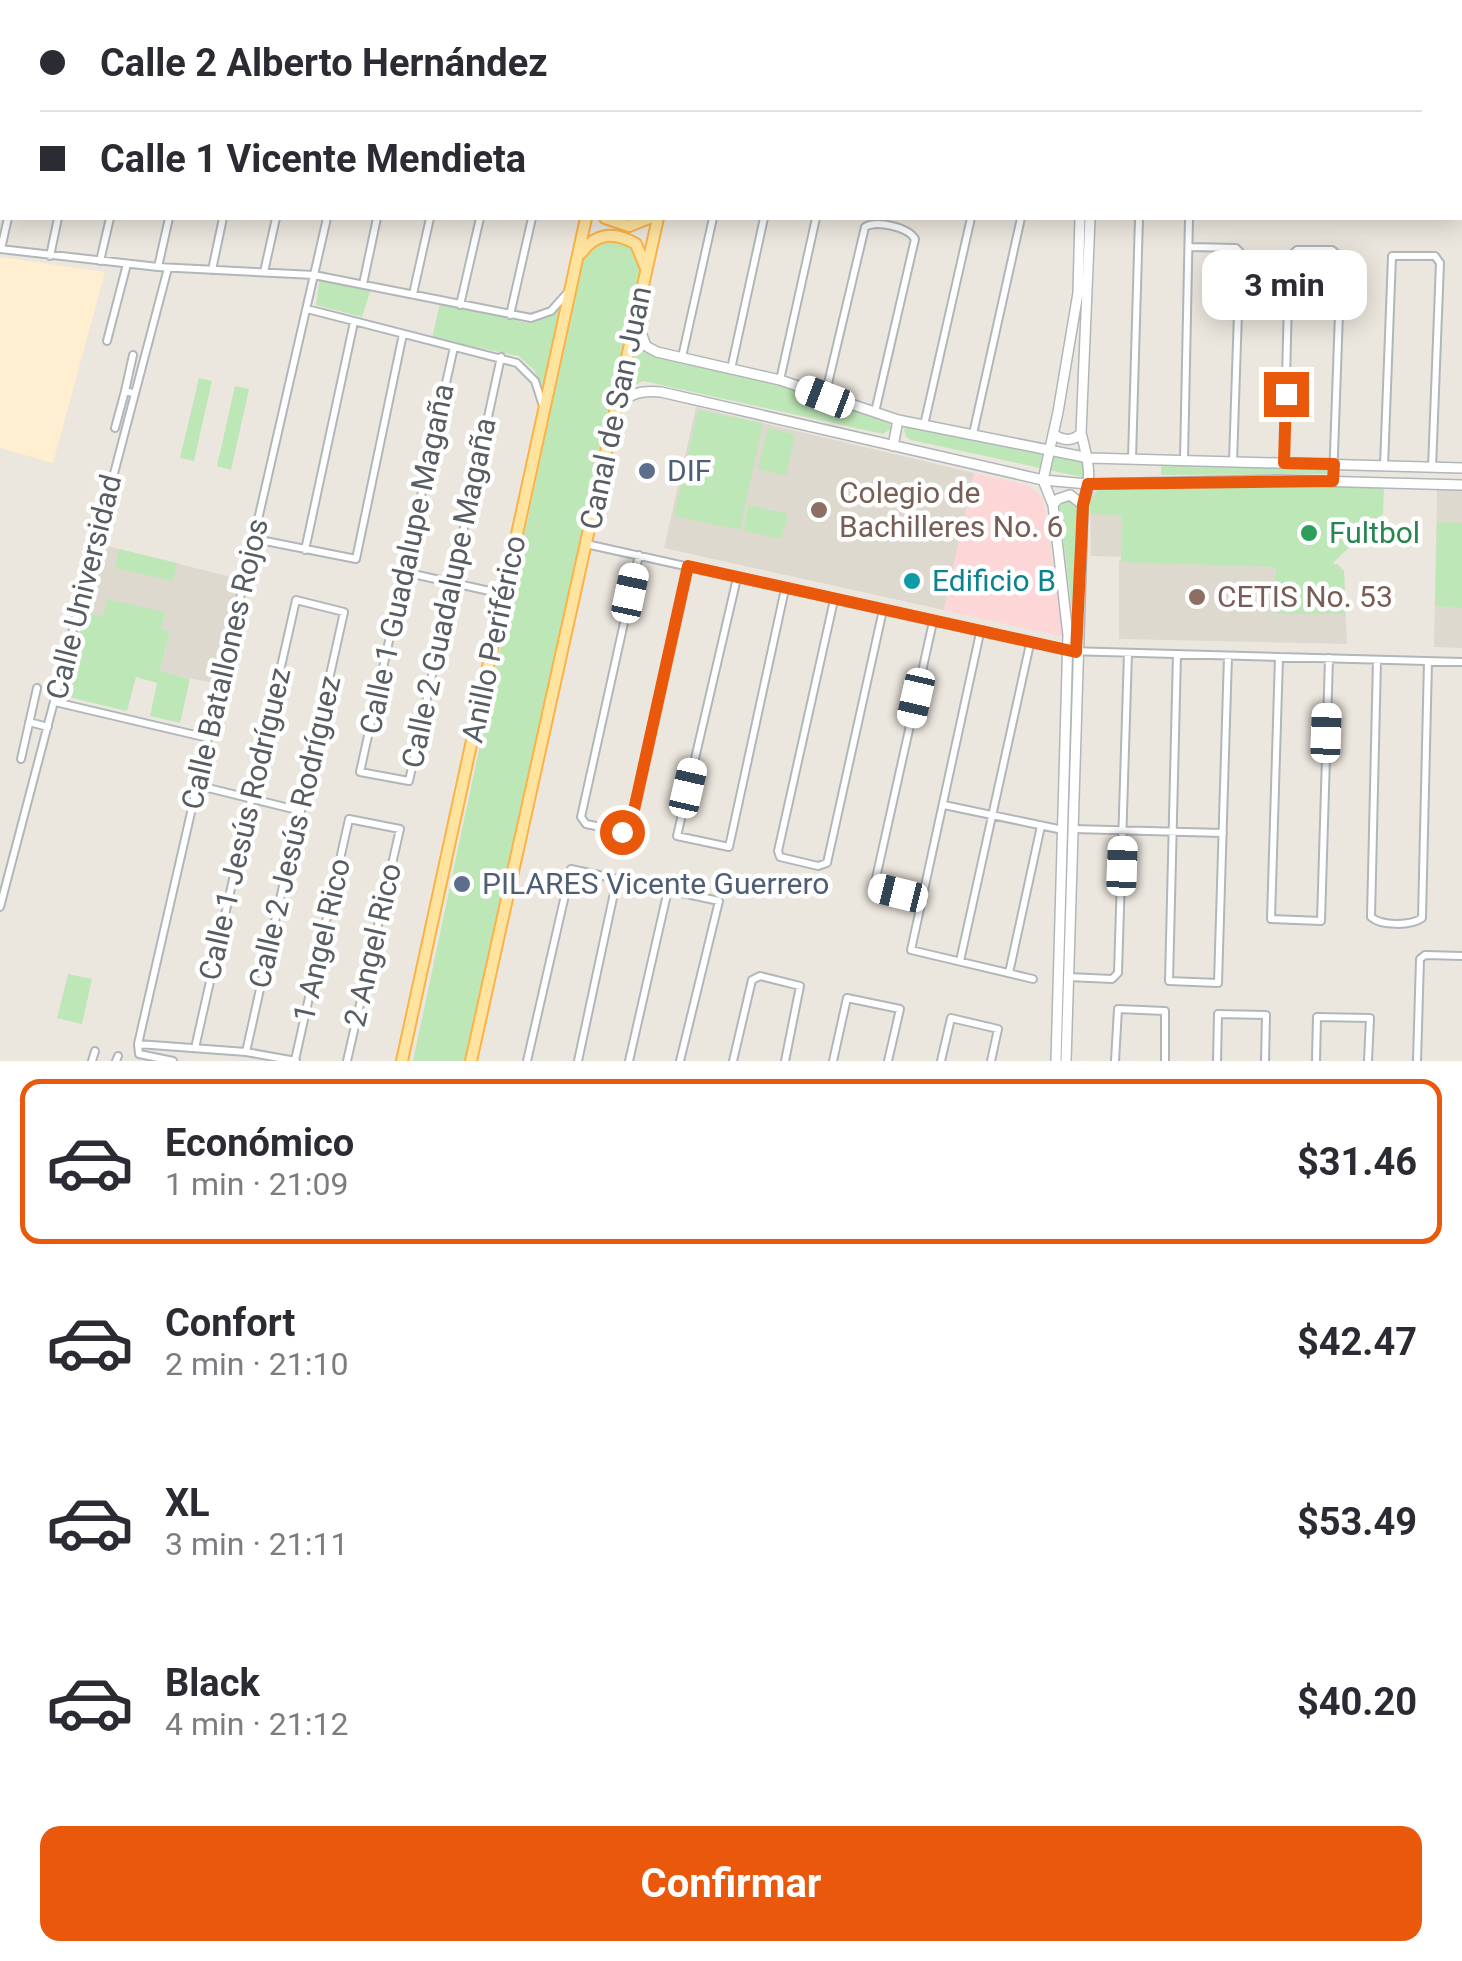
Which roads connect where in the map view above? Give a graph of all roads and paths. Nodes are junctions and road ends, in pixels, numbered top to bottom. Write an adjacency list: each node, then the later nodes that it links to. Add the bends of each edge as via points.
1 (8, 220): 26 (street)
2 (58, 220): 27 (street)
3 (110, 220): 28 (street)
4 (168, 220): 31 (street)
5 (224, 220): 33 (street)
6 (276, 220): 34 (street)
7 (327, 220): 36 (street, Calle Batallones Rojos)
8 (377, 220): 37 (street)
9 (430, 220): 39 (street)
10 (480, 220): 40 (street)
11 (532, 220): 42 (street)
12 (586, 220): 30 (main road, Anillo Periférico)
13 (611, 220): 14 (main road, via 629,226)
14 (644, 220)
15 (658, 220): 35 (main road)
16 (713, 220): 50 (street)
17 (764, 220): 51 (street)
18 (816, 220): 52 (street)
19 (971, 220): 59 (street)
20 (1021, 220): 63 (street)
21 (1080, 220): 62 (street, via 1078,293)
22 (1090, 220): 61 (street)
23 (1139, 220): 67 (street)
24 (1189, 220): 25 (street)
25 (1189, 247): 69 (street); 70 (street, via 1240,252)
26 (1, 249): 27 (street)
27 (50, 256): 28 (street)
28 (100, 261): 29 (street)
29 (127, 264): 31 (street); 46 (street)
30 (576, 264): 35 (main road, via 594,239 617,235 636,244); 38 (main road, Anillo Periférico)
31 (158, 267): 32 (street)
32 (168, 268): 33 (street); 53 (street, Calle Universidad)
33 (212, 270): 34 (street)
34 (264, 272): 36 (street)
35 (646, 272): 43 (main road, Canal de San Juan)
36 (314, 274): 37 (street); 41 (street, Calle Batallones Rojos)
37 (363, 284): 39 (street)
38 (571, 287): 42 (street, via 542,316); 56 (main road, Anillo Periférico)
39 (413, 294): 40 (street)
40 (460, 304): 42 (street)
41 (307, 310): 44 (street); 83 (street, Calle Batallones Rojos)
42 (510, 315)
43 (636, 317): 50 (street, via 646,346); 55 (main road, Canal de San Juan)
44 (354, 322): 45 (street); 85 (street)
45 (403, 334): 47 (street); 85 (street, via 356,559)
46 (108, 341)
47 (454, 347): 49 (street); 88 (street, Calle 1 Guadalupe Magaña)
48 (133, 355): 53 (street)
49 (501, 357): 56 (street, via 527,371); 90 (street, Calle 2 Guadalupe Magaña)
50 (682, 359): 51 (street)
51 (731, 369): 52 (street)
52 (780, 380): 54 (street)
53 (129, 392): 60 (street); 109 (street, Calle Universidad)
54 (825, 397): 57 (street); 57 (street, via 868,224 913,234)
55 (616, 407): 64 (street, via 630,394 661,392); 84 (main road, Canal de San Juan)
56 (543, 409): 92 (main road, Anillo Periférico)
57 (874, 413): 58 (street)
58 (898, 420): 59 (street); 64 (street)
59 (924, 425): 63 (street)
60 (115, 428)
61 (1082, 433): 62 (street, via 1072,440); 66 (street)
62 (1054, 434): 65 (street)
63 (972, 436): 65 (street)
64 (894, 446): 76 (street)
65 (1048, 452): 66 (street); 76 (street)
66 (1090, 458): 67 (street); 79 (street)
67 (1132, 459): 68 (street)
68 (1158, 460): 69 (street); 78 (street)
69 (1184, 460): 70 (street)
70 (1233, 462): 71 (street)
71 (1284, 463): 72 (street); 72 (street, via 1292,252 1338,252)
72 (1334, 464): 73 (street); 77 (street)
73 (1384, 466): 74 (street); 74 (street, via 1392,256 1438,258)
74 (1432, 468): 75 (street)
75 (1462, 468)
76 (1043, 480): 79 (street); 81 (street)
77 (1333, 481): 78 (street); 80 (street)
78 (1158, 482): 79 (street)
79 (1088, 484): 82 (street)
80 (1462, 485)
81 (1053, 505): 82 (street, via 1070,495); 99 (street)
82 (1083, 505): 99 (street)
83 (255, 539): 85 (street); 112 (street, Calle Batallones Rojos)
84 (586, 544): 86 (street); 144 (main road)
85 (305, 550)
86 (639, 555): 87 (street); 87 (street, via 581,817 586,824 630,828)
87 (688, 566): 89 (street)
88 (404, 572): 90 (street); 114 (street, Calle 1 Guadalupe Magaña)
89 (737, 578): 91 (street); 91 (street, via 677,836 729,847)
90 (451, 582): 92 (street); 114 (street, Calle 2 Guadalupe Magaña, via 410,781)
91 (785, 589): 94 (street)
92 (504, 594): 143 (main road, Anillo Periférico)
93 (296, 600): 116 (street, Calle 1 Jesús Rodríguez); 118 (street, Calle 2 Jesús Rodríguez, via 344,612)
94 (834, 600): 95 (street); 95 (street, via 778,851 821,866 827,863)
95 (883, 610): 96 (street)
96 (933, 622): 97 (street); 126 (street, via 874,887)
97 (980, 633): 98 (street); 117 (street)
98 (1030, 644): 99 (street); 119 (street)
99 (1072, 652): 100 (street); 122 (street)
100 (1128, 653): 101 (street); 123 (street)
101 (1177, 654): 102 (street); 124 (street)
102 (1228, 656): 103 (street); 125 (street)
103 (1279, 657): 104 (street); 104 (street, via 1271,919 1321,921)
104 (1329, 658): 105 (street)
105 (1378, 660): 106 (street); 106 (street, via 1371,917 1378,922 1422,918)
106 (1428, 662): 107 (street)
107 (1462, 662)
108 (37, 688): 110 (street)
109 (55, 702): 111 (street, Calle Universidad); 112 (street)
110 (29, 722): 111 (street); 113 (street)
111 (48, 727): 127 (street, Calle Universidad)
112 (208, 738): 115 (street, Calle Batallones Rojos)
113 (20, 759)
114 (360, 772)
115 (196, 785): 116 (street); 135 (street, Calle Batallones Rojos)
116 (251, 798): 118 (street); 134 (street, Calle 1 Jesús Rodríguez)
117 (944, 805): 119 (street); 126 (street)
118 (301, 811): 137 (street, Calle 2 Jesús Rodríguez)
119 (991, 816): 121 (street); 130 (street)
120 (349, 819): 141 (street, 1 Angel Rico); 142 (street, 2 Angel Rico, via 400,829)
121 (1040, 826): 122 (street); 131 (street)
122 (1067, 830): 123 (street); 128 (street)
123 (1122, 830): 124 (street); 132 (street, via 1118,973 1112,979)
124 (1173, 832): 125 (street); 125 (street, via 1169,981 1218,983)
125 (1223, 833)
126 (923, 899): 130 (street, via 911,950)
127 (0, 906)
128 (1065, 908): 132 (street); 155 (street)
129 (1462, 956): 163 (street, via 1420,959)
130 (960, 961): 131 (street)
131 (1010, 973): 133 (street)
132 (1068, 977): 156 (street)
133 (1033, 979)
134 (195, 1048): 135 (street); 137 (street)
135 (139, 1049): 140 (street)
136 (95, 1050): 139 (street)
137 (246, 1052): 138 (street)
138 (284, 1060): 141 (street)
139 (92, 1061)
140 (172, 1061)
141 (296, 1061)
142 (347, 1061)
143 (402, 1061)
144 (471, 1061)
145 (527, 1061): 146 (street, via 571,869 617,879)
146 (578, 1061)
147 (629, 1061): 148 (street, via 668,890 719,900)
148 (680, 1061)
149 (733, 1061): 150 (street, via 752,980 760,976 800,990)
150 (785, 1061)
151 (833, 1061): 152 (street, via 847,998 900,1009)
152 (888, 1061)
153 (941, 1061): 154 (street, via 951,1018 998,1029)
154 (991, 1061)
155 (1056, 1061)
156 (1066, 1061)
157 (1115, 1061): 158 (street, via 1116,1012 1166,1012)
158 (1165, 1061)
159 (1217, 1061): 160 (street, via 1218,1014 1266,1014)
160 (1265, 1061)
161 (1316, 1061): 162 (street, via 1317,1017 1370,1018)
162 (1368, 1061)
163 (1417, 1061)

